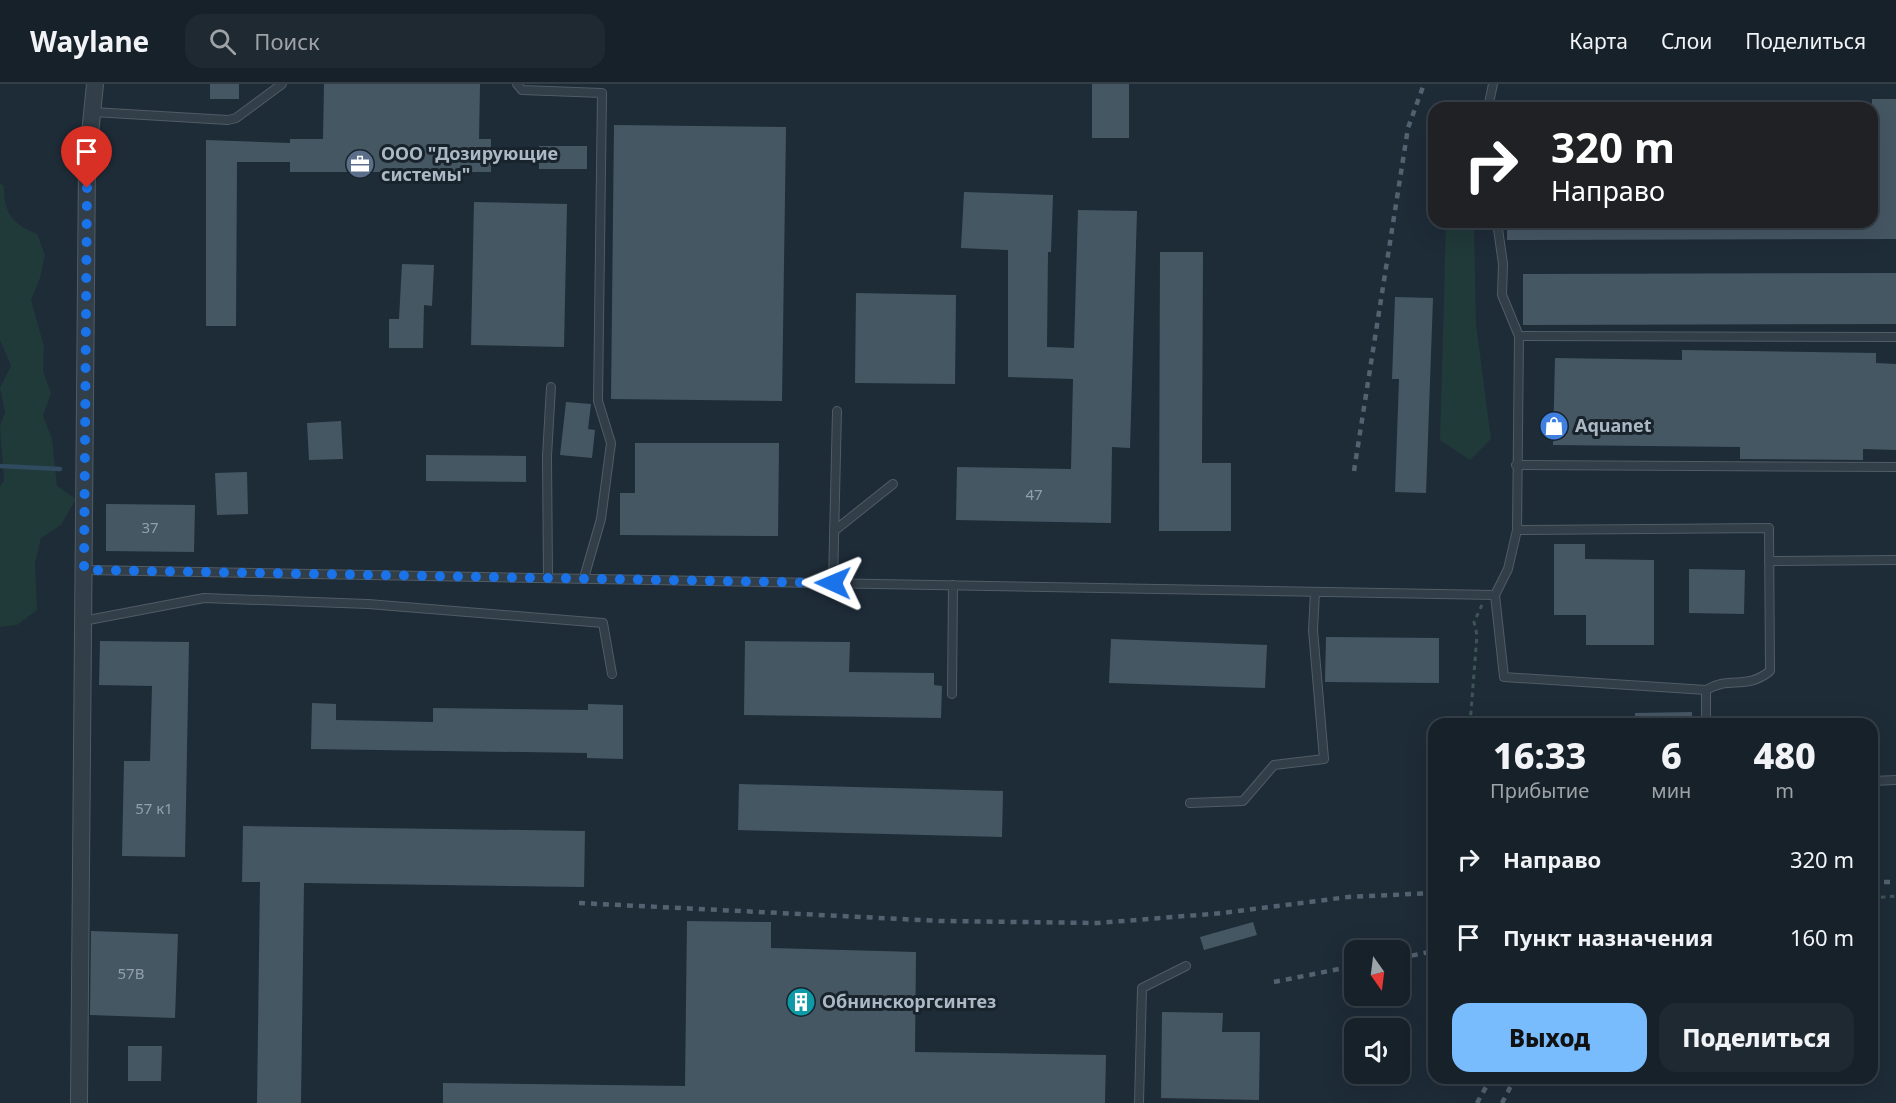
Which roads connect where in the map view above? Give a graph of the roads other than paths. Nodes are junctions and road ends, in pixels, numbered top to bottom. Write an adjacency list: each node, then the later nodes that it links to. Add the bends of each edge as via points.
1 (95, 84): 6 (street)
2 (282, 84): 6 (lane, via 228,120)
3 (518, 84): 21 (lane, via 522,90 602,93 598,401 611,443 601,519)
4 (1493, 84): 5 (lane)
5 (1489, 102)
6 (93, 112): 19 (street, via 87,164)
7 (1498, 228): 8 (lane, via 1502,295)
8 (1519, 336): 9 (lane); 12 (lane)
9 (1896, 337)
10 (551, 387): 20 (lane)
11 (837, 411): 16 (lane)
12 (1516, 465): 13 (lane); 15 (lane)
13 (1896, 467)
14 (893, 484): 16 (lane)
15 (1517, 530): 18 (lane, via 1769,528); 25 (lane, via 1508,569)
16 (834, 531): 22 (lane)
17 (1896, 560): 18 (lane)
18 (1769, 561): 28 (lane, via 1770,671 1756,682 1718,683)
19 (84, 570): 20 (lane); 26 (street)
20 (548, 577): 21 (lane)
21 (584, 578): 22 (lane)
22 (833, 583): 23 (lane)
23 (953, 585): 24 (lane); 29 (lane)
24 (1315, 592): 25 (lane); 33 (lane, via 1312,630 1324,759 1274,765 1243,801)
25 (1491, 595): 28 (lane, via 1504,677)
26 (83, 621): 27 (lane, via 204,598 368,604 603,623); 35 (street)
27 (612, 674)
28 (1706, 690): 30 (lane)
29 (952, 694)
30 (1706, 718)
31 (1896, 780): 32 (lane)
32 (1878, 781)
33 (1190, 803)
34 (1186, 966): 36 (lane, via 1142,988)
35 (79, 1103)
36 (1139, 1103)

